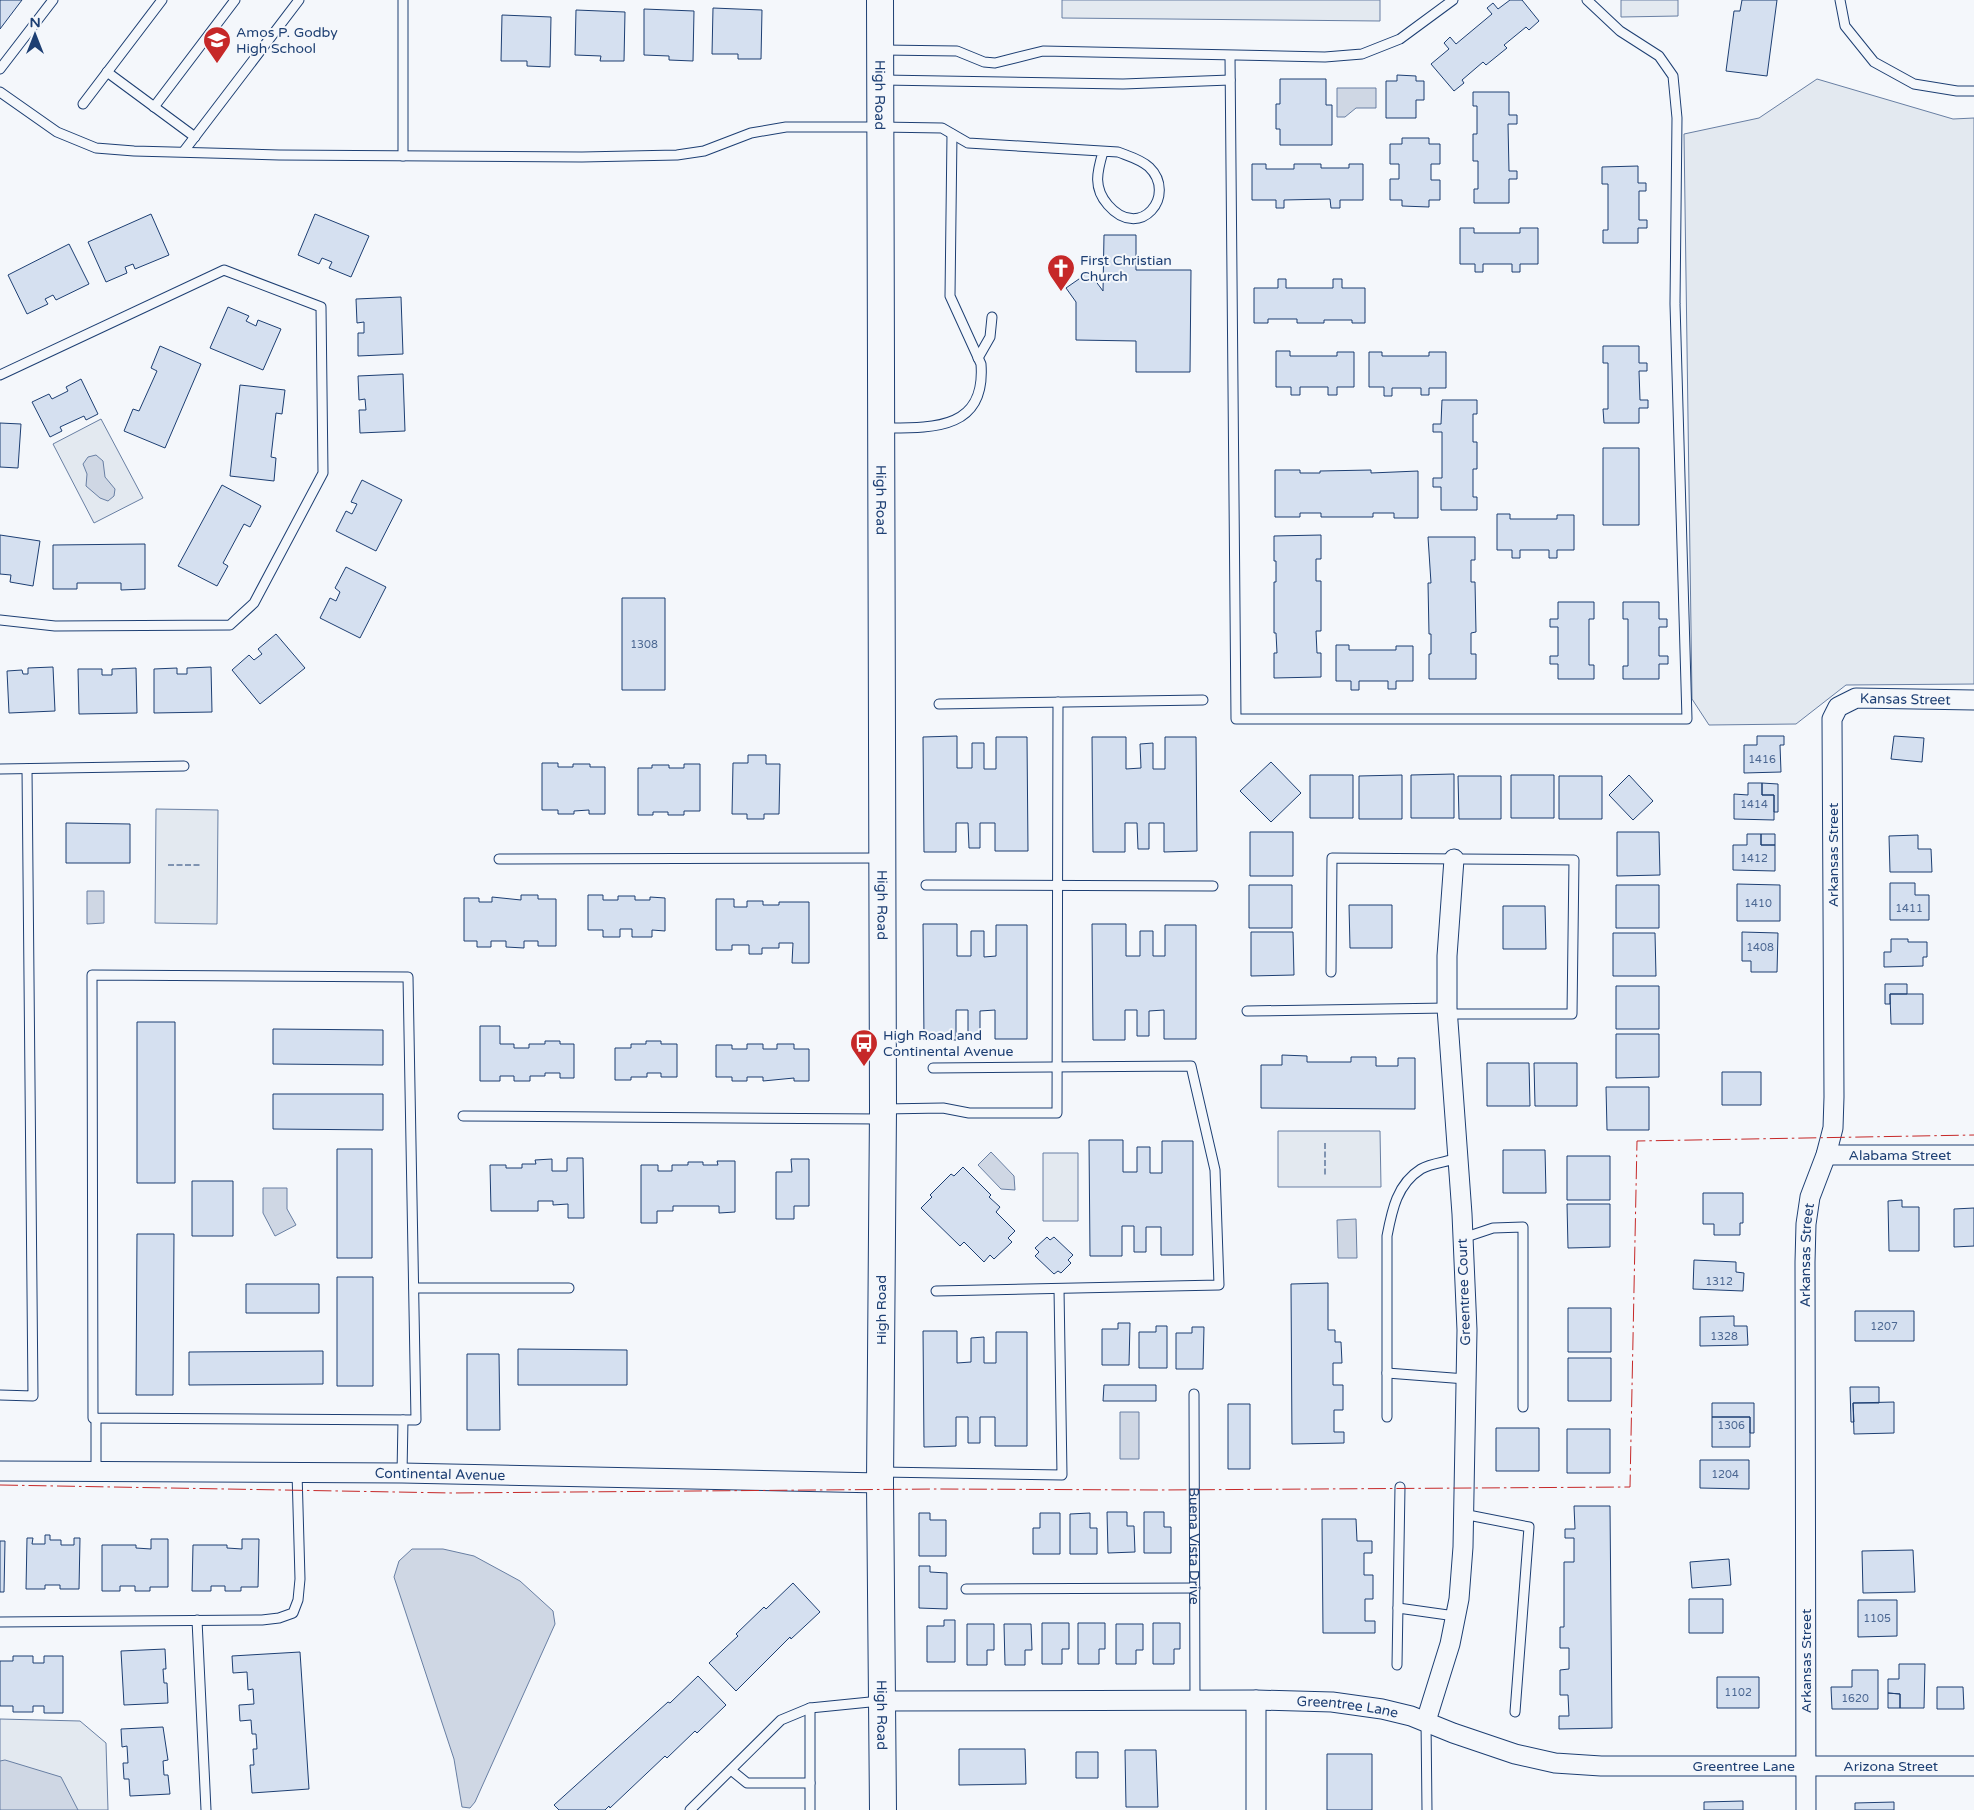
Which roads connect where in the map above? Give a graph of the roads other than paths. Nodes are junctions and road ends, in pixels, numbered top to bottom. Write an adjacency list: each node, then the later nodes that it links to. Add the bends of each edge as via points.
1 (53, 0): 12 (lane)
2 (162, 0): 13 (lane)
3 (235, 0): 19 (lane)
4 (299, 0): 22 (lane)
5 (403, 0): 25 (lane)
6 (880, 0): 10 (street, High Road)
7 (1452, 0): 11 (lane, via 1400,39 1362,54)
8 (1587, 0): 15 (lane, via 1620,31 1659,56 1673,76 1676,118 1675,304 1687,719 1236,719)
9 (1840, 0): 16 (lane, via 1845,26 1874,62 1914,84)
10 (880, 50): 11 (lane, via 956,51 995,63 1043,51); 14 (street, High Road)
11 (1230, 56): 15 (lane)
12 (0, 69)
13 (107, 72): 18 (lane); 19 (lane)
14 (880, 80): 15 (lane, via 1122,84); 20 (street, High Road)
15 (1230, 80)
16 (1974, 91)
17 (0, 92): 23 (lane, via 57,132 96,148)
18 (83, 104)
19 (154, 107): 22 (lane)
20 (880, 127): 21 (lane, via 942,128); 25 (lane, via 786,127 751,133 704,151 676,155); 29 (street, High Road)
21 (952, 134): 24 (lane, via 968,143); 27 (lane, via 950,296)
22 (195, 137): 23 (lane)
23 (184, 151): 25 (lane, via 280,156)
24 (1103, 152): 24 (lane, via 1097,188 1105,202 1120,217 1132,221 1142,218 1157,204 1159,194 1155,175 1135,158 1118,152)
25 (403, 156)
26 (992, 317): 27 (lane, via 990,337)
27 (978, 358): 29 (lane, via 982,376 978,395 970,411 955,422 923,428)
28 (0, 375): 30 (lane, via 224,270 321,307 323,474 254,603 230,625 55,626)
29 (881, 428): 39 (street, High Road)
30 (0, 620)
31 (1203, 700): 33 (lane)
32 (1974, 700): 35 (street, Kansas Street, via 1856,698)
33 (1058, 702): 34 (lane); 43 (lane)
34 (938, 704)
35 (1838, 707): 52 (street, Arkansas Street, via 1832,719 1834,1097 1833,1128)
36 (184, 766): 38 (lane)
37 (0, 769): 38 (lane)
38 (27, 769): 63 (lane, via 33,1396)
39 (882, 858): 40 (lane); 50 (street, High Road)
40 (499, 859)
41 (1454, 859): 45 (lane, via 1332,858); 47 (street, Greentree Court, via 1447,956); 47 (lane, via 1574,860 1572,1014)
42 (926, 885): 43 (lane)
43 (1058, 885): 44 (lane); 48 (lane)
44 (1212, 886)
45 (1331, 972)
46 (1247, 1011): 47 (lane)
47 (1447, 1011): 54 (street, Greentree Court)
48 (1057, 1067): 49 (lane); 50 (lane, via 1057,1113 969,1113 943,1108); 58 (lane, via 1191,1066 1215,1170 1218,1285)
49 (932, 1068)
50 (883, 1114): 51 (lane); 72 (street, High Road)
51 (463, 1116)
52 (1826, 1155): 53 (street, Alabama Street); 88 (street, Arkansas Street, via 1810,1197 1806,1224)
53 (1974, 1155)
54 (1458, 1158): 55 (street, Greentree Court); 60 (lane, via 1422,1168 1408,1179 1392,1208 1387,1236)
55 (1463, 1238): 61 (street, Greentree Court); 64 (lane, via 1493,1228 1523,1227)
56 (414, 1288): 57 (lane); 66 (lane, via 408,977 92,975 93,1418); 67 (lane, via 416,1420)
57 (569, 1288)
58 (1059, 1289): 59 (lane); 72 (lane, via 1062,1475)
59 (936, 1291)
60 (1387, 1373): 61 (lane); 65 (lane)
61 (1466, 1379): 74 (street, Greentree Court)
62 (1194, 1394): 75 (lane, Buena Vista Drive)
63 (0, 1395)
64 (1523, 1407)
65 (1387, 1417)
66 (96, 1418): 67 (lane); 69 (lane)
67 (403, 1420): 71 (lane)
68 (0, 1471): 69 (street, Continental Avenue)
69 (96, 1472): 70 (street, Continental Avenue)
70 (298, 1472): 71 (street, Continental Avenue); 79 (lane, via 300,1579 293,1613 262,1620)
71 (402, 1473): 72 (street, Continental Avenue)
72 (880, 1478): 82 (street, High Road)
73 (1400, 1487): 77 (lane)
74 (1463, 1514): 78 (street, Greentree Court); 86 (lane, via 1530,1527)
75 (1194, 1588): 76 (lane); 83 (lane, Buena Vista Drive)
76 (966, 1589)
77 (1398, 1608): 78 (lane); 81 (lane)
78 (1455, 1616): 87 (street, Greentree Court, via 1450,1644)
79 (197, 1620): 80 (lane); 92 (lane)
80 (0, 1622)
81 (1397, 1665)
82 (882, 1700): 83 (street, Greentree Lane); 85 (lane); 95 (street, High Road)
83 (1196, 1700): 84 (street, Greentree Lane)
84 (1256, 1700): 87 (street, Greentree Lane, via 1332,1702 1382,1709); 96 (street)
85 (810, 1708): 90 (lane, via 781,1720); 91 (lane)
86 (1515, 1712)
87 (1426, 1721): 88 (street, Greentree Lane, via 1515,1754 1555,1763); 97 (lane)
88 (1806, 1766): 89 (street, Arizona Street); 98 (street, Arkansas Street)
89 (1974, 1766)
90 (730, 1770): 91 (lane, via 747,1783); 93 (lane)
91 (810, 1783): 94 (lane)
92 (206, 1810)
93 (690, 1810)
94 (810, 1810)
95 (883, 1810)
96 (1256, 1810)
97 (1427, 1810)
98 (1806, 1810)

